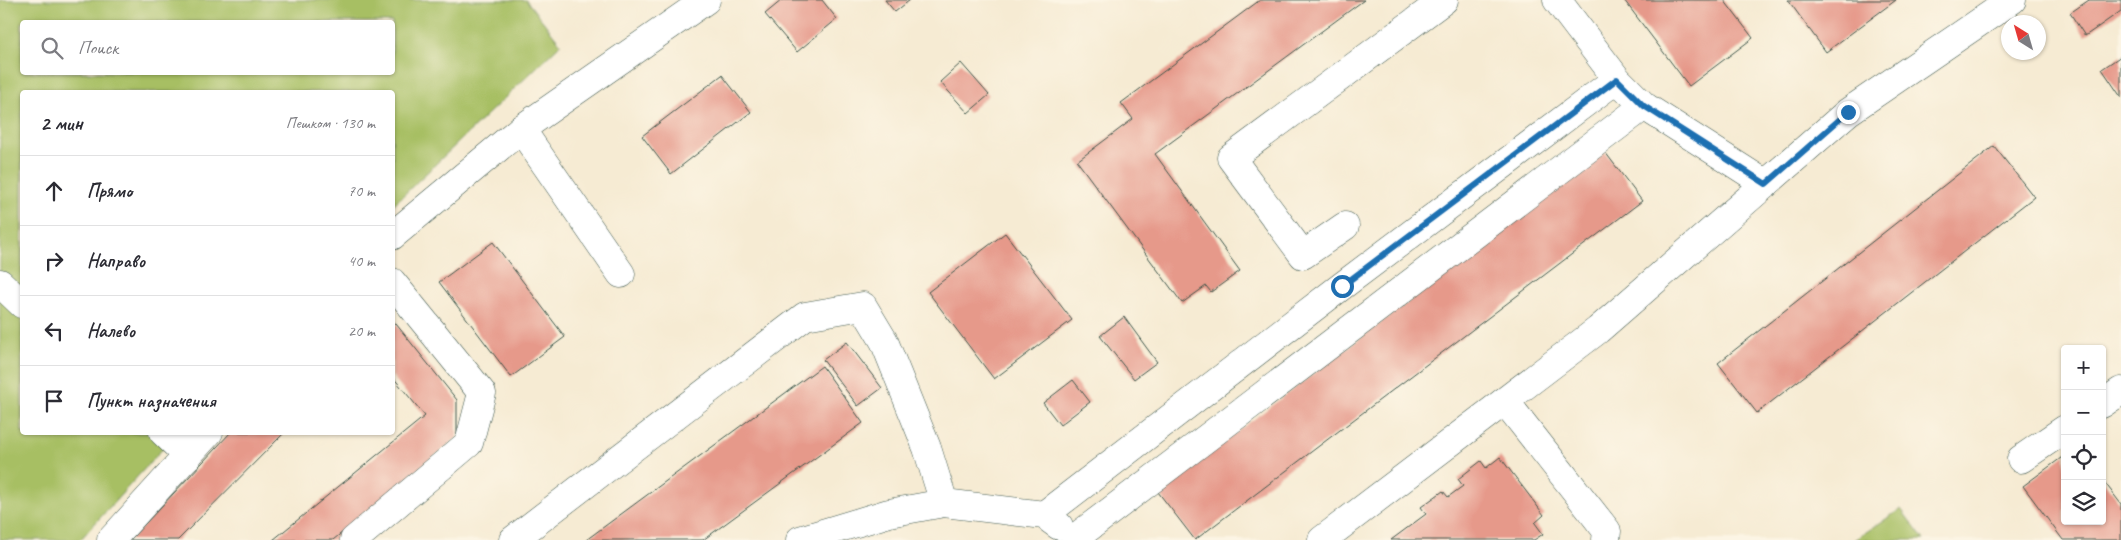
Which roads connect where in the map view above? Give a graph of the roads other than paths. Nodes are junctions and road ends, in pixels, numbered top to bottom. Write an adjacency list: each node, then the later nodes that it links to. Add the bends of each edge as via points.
1 (706, 0): 7 (street)
2 (1444, 0): 9 (street, via 1231,158 1303,255)
3 (1557, 0): 5 (street)
4 (2012, 0): 8 (street, via 1848,112)
5 (1617, 79): 6 (street); 24 (street)
6 (1644, 106): 8 (street); 25 (street)
7 (521, 129): 10 (street); 11 (street)
8 (1766, 184): 17 (street, via 1598,330)
9 (1345, 226)
10 (395, 234)
11 (621, 274)
12 (0, 283): 14 (street)
13 (395, 286): 27 (street, via 482,393 469,443)
14 (20, 302)
15 (2121, 391): 16 (street)
16 (2106, 401)
17 (1505, 402): 30 (street); 31 (street, via 1607,531)
18 (2061, 432): 22 (street)
19 (166, 435): 21 (street)
20 (206, 435): 21 (street)
21 (188, 456): 26 (street)
22 (2021, 459)
23 (944, 503): 24 (street); 28 (street, via 927,448 884,341 863,306 805,316); 29 (street, via 889,513)
24 (1044, 515): 25 (street)
25 (1076, 539)
26 (111, 540)
27 (354, 540)
28 (513, 540)
29 (800, 540)
30 (1322, 540)
31 (1606, 540)

